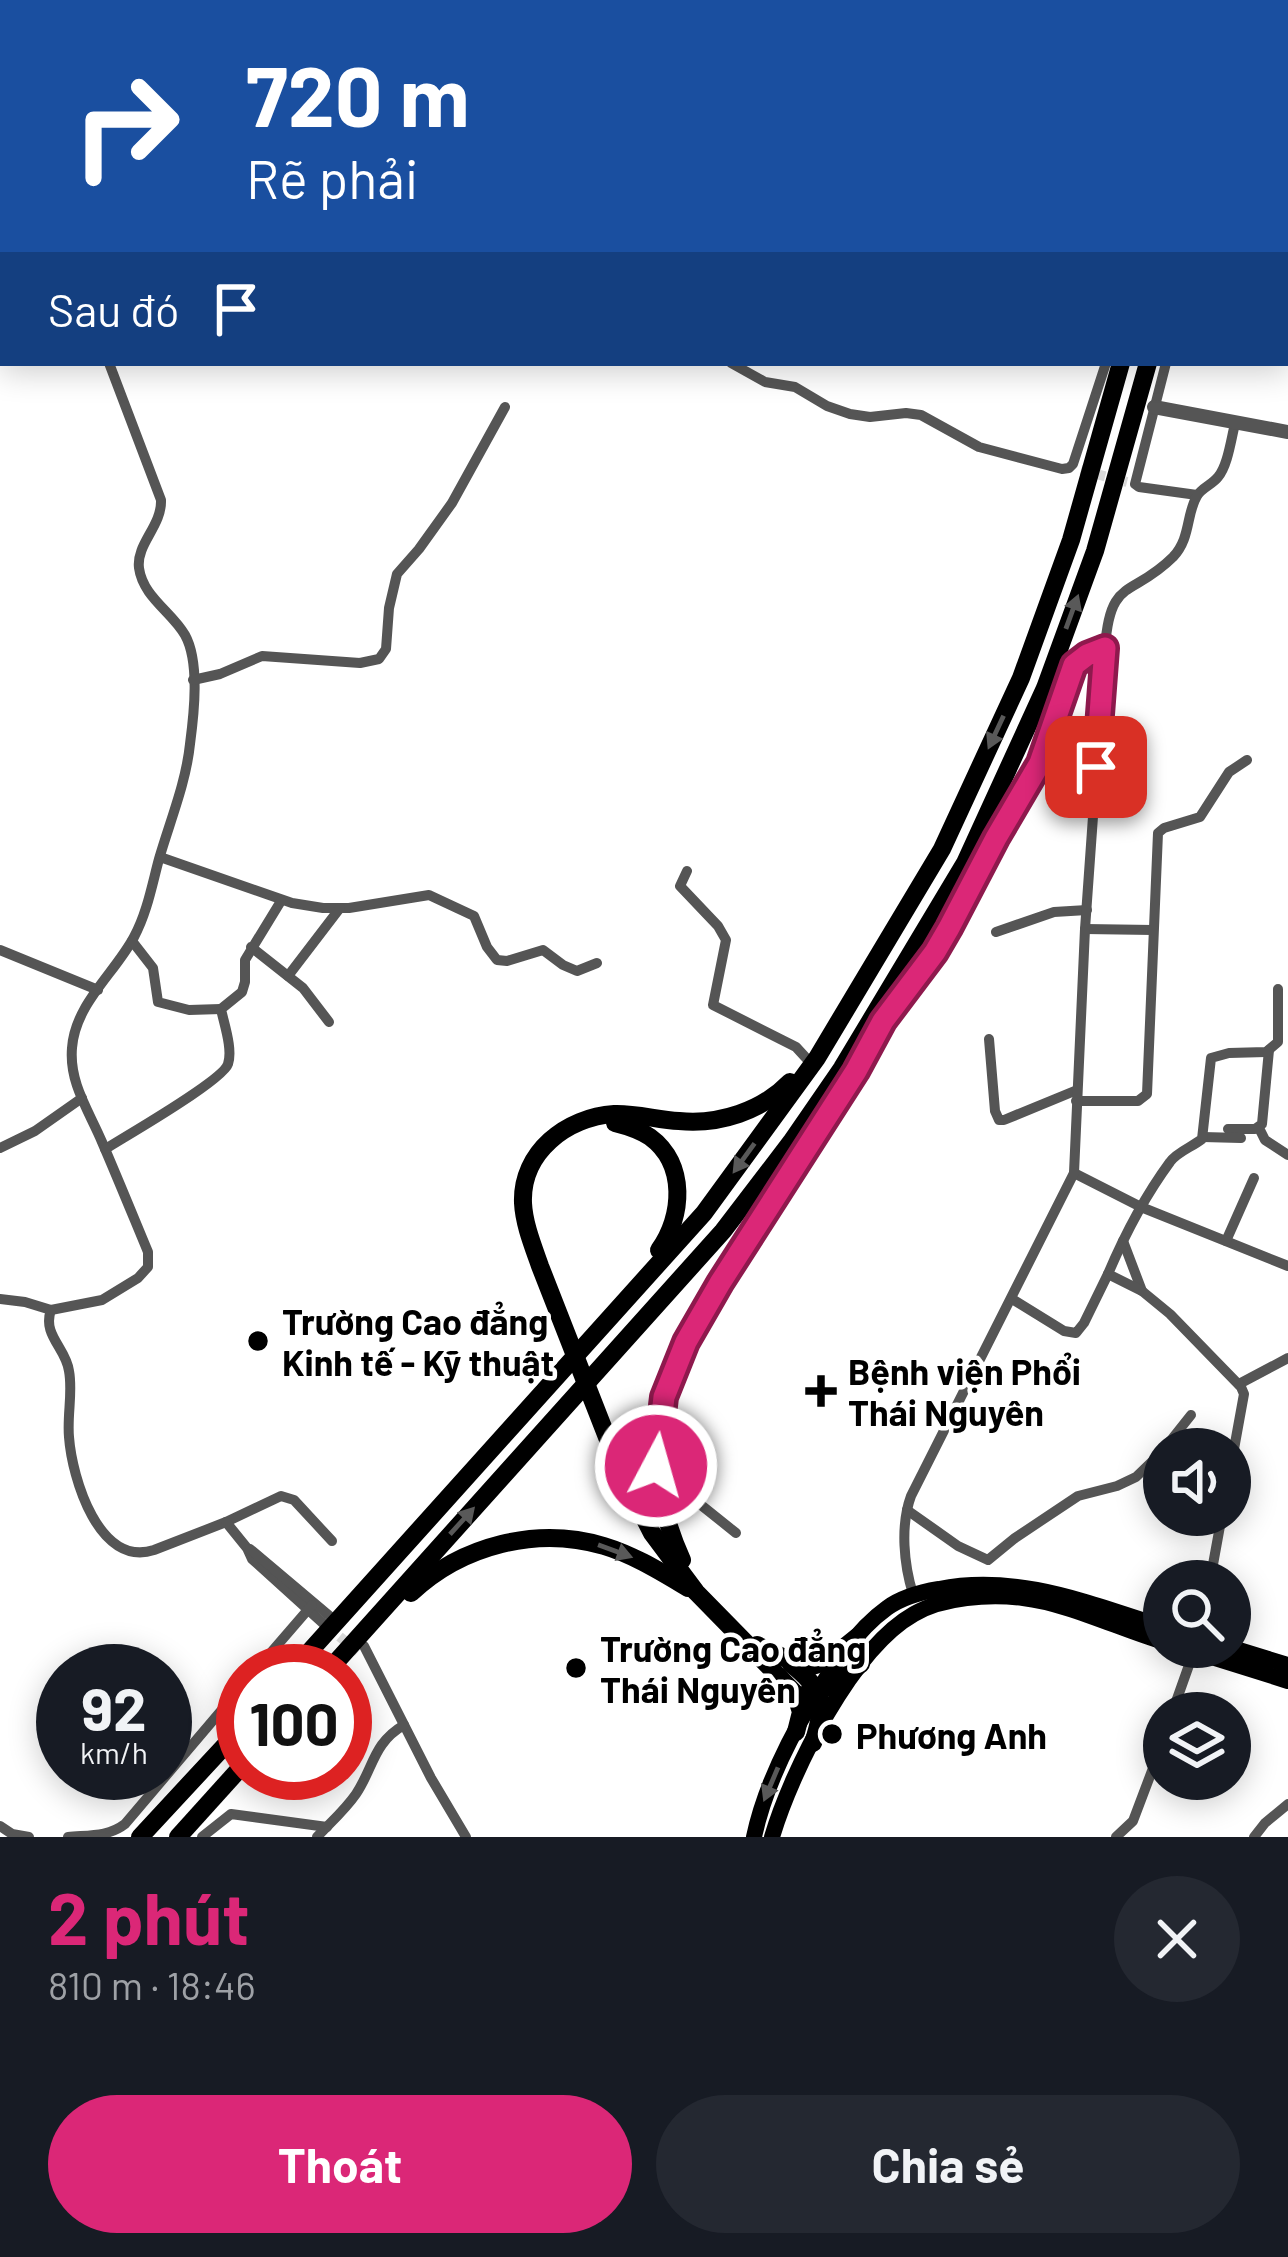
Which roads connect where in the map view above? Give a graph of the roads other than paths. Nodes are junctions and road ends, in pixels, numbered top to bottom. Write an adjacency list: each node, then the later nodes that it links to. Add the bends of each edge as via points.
1 (110, 366): 13 (street, via 160,500 140,574 184,634)
2 (736, 366): 3 (street, via 850,414 921,415 979,448 1063,469 1076,468)
3 (1105, 366)
4 (1120, 366): 27 (highway, one-way to 27, via 1021,678 943,849)
5 (1147, 366): 16 (highway, one-way to 5, via 1052,669)
6 (1165, 366): 8 (street)
7 (506, 407): 13 (street, via 452,503 397,574 379,659 262,656)
8 (1154, 407): 9 (street); 11 (street, via 1131,482)
9 (1235, 424): 10 (street); 11 (street, via 1220,475)
10 (1288, 432)
11 (1197, 495): 12 (street, via 1173,557 1114,600)
12 (1105, 648): 20 (street); 33 (street, via 1074,665 1034,774 935,952)
13 (193, 680): 15 (street, via 190,748)
14 (1247, 760): 22 (street, via 1229,772 1200,817 1159,831)
15 (160, 857): 18 (street); 24 (street)
16 (965, 863): 33 (highway); 80 (highway, one-way to 16, via 723,1231 842,1068)
17 (687, 871): 37 (street, via 680,886 726,940 713,1005)
18 (281, 901): 19 (street); 25 (street)
19 (340, 908): 28 (street, via 429,895 474,916 497,960 543,950 578,971); 29 (street)
20 (1087, 910): 21 (street); 23 (street)
21 (1085, 929): 22 (street); 38 (street)
22 (1153, 930): 38 (street, via 1146,1096)
23 (996, 932)
24 (132, 941): 31 (street); 32 (street, via 153,968 158,1002)
25 (251, 947): 29 (street); 32 (street, via 242,992)
26 (0, 950): 31 (street)
27 (880, 956): 37 (highway); 65 (highway, one-way to 65, via 704,1213)
28 (597, 963)
29 (288, 976): 34 (street)
30 (1278, 989): 36 (street, via 1278,1040)
31 (98, 990): 39 (street, via 71,1047)
32 (221, 1009): 46 (street, via 226,1070)
33 (883, 1021): 66 (highway, via 686,1342 664,1397)
34 (328, 1022)
35 (989, 1039): 38 (street, via 999,1120)
36 (1269, 1050): 41 (street); 43 (street, via 1211,1058)
37 (807, 1059): 40 (highway, via 781,1091 716,1120)
38 (1077, 1095): 48 (street)
39 (82, 1099): 45 (street); 46 (street)
40 (586, 1120): 65 (highway, via 632,1128 664,1151 674,1170 676,1218 650,1261); 71 (highway, via 543,1145 523,1201 621,1473)
41 (1259, 1128): 42 (street); 47 (street)
42 (1228, 1129)
43 (1203, 1137): 44 (street); 50 (street, via 1172,1159)
44 (1240, 1138)
45 (0, 1148)
46 (105, 1149): 58 (street, via 148,1267 102,1300)
47 (1288, 1155)
48 (1074, 1173): 50 (street); 57 (street)
49 (1254, 1178): 52 (street)
50 (1141, 1207): 51 (street); 52 (street)
51 (1123, 1240): 54 (street); 55 (street)
52 (1226, 1241): 53 (street)
53 (1288, 1266)
54 (1108, 1274): 55 (street); 57 (street, via 1076,1333)
55 (1142, 1291): 60 (street)
56 (0, 1299): 58 (street)
57 (1012, 1299): 67 (street)
58 (51, 1310): 68 (street, via 47,1322 70,1374 74,1467 112,1545 143,1553)
59 (1288, 1358): 60 (street)
60 (1238, 1384): 63 (street, via 1244,1394)
61 (1191, 1415): 62 (street)
62 (1181, 1428)
63 (1238, 1428)
64 (1143, 1471): 67 (street, via 1078,1496 988,1560)
65 (467, 1477): 79 (highway)
66 (660, 1490): 69 (street, via 691,1498); 71 (highway)
67 (907, 1510): 72 (street, via 907,1563)
68 (226, 1522): 70 (street, via 281,1496); 73 (street, via 252,1559)
69 (736, 1533)
70 (332, 1541)
71 (696, 1592): 81 (highway, one-way to 71, via 424,1581 507,1541 604,1546); 87 (highway)
72 (918, 1602): 75 (highway, via 970,1583 1018,1585); 76 (highway, via 1027,1598); 77 (highway, via 886,1609); 84 (highway)
73 (311, 1606): 74 (street); 78 (street)
74 (329, 1621)
75 (1143, 1621)
76 (1143, 1635)
77 (857, 1637): 87 (highway, via 817,1666); 89 (highway)
78 (278, 1644)
79 (316, 1644)
80 (352, 1644)
81 (363, 1644)
82 (1251, 1654): 85 (highway)
83 (372, 1662): 91 (street)
84 (861, 1664): 89 (highway); 92 (highway)
85 (1288, 1665)
86 (1247, 1668): 88 (highway)
87 (783, 1669): 89 (highway, via 802,1690); 92 (highway)
88 (1288, 1681)
89 (818, 1691): 92 (highway, via 822,1710)
90 (216, 1716): 99 (street)
91 (404, 1725): 98 (street, via 385,1738 359,1790); 106 (street)
92 (804, 1738): 107 (highway, one-way to 107, via 765,1795); 108 (highway)
93 (216, 1755): 102 (highway)
94 (216, 1795): 103 (highway)
95 (1143, 1795): 109 (street)
96 (1288, 1804): 110 (street)
97 (0, 1826): 100 (street)
98 (327, 1827): 104 (street, via 231,1814); 105 (street)
99 (106, 1836): 101 (street)
100 (29, 1837)
101 (68, 1837)
102 (140, 1837)
103 (178, 1837)
104 (202, 1837)
105 (317, 1837)
106 (466, 1837)
107 (754, 1837)
108 (772, 1837)
109 (1116, 1837)
110 (1254, 1837)

